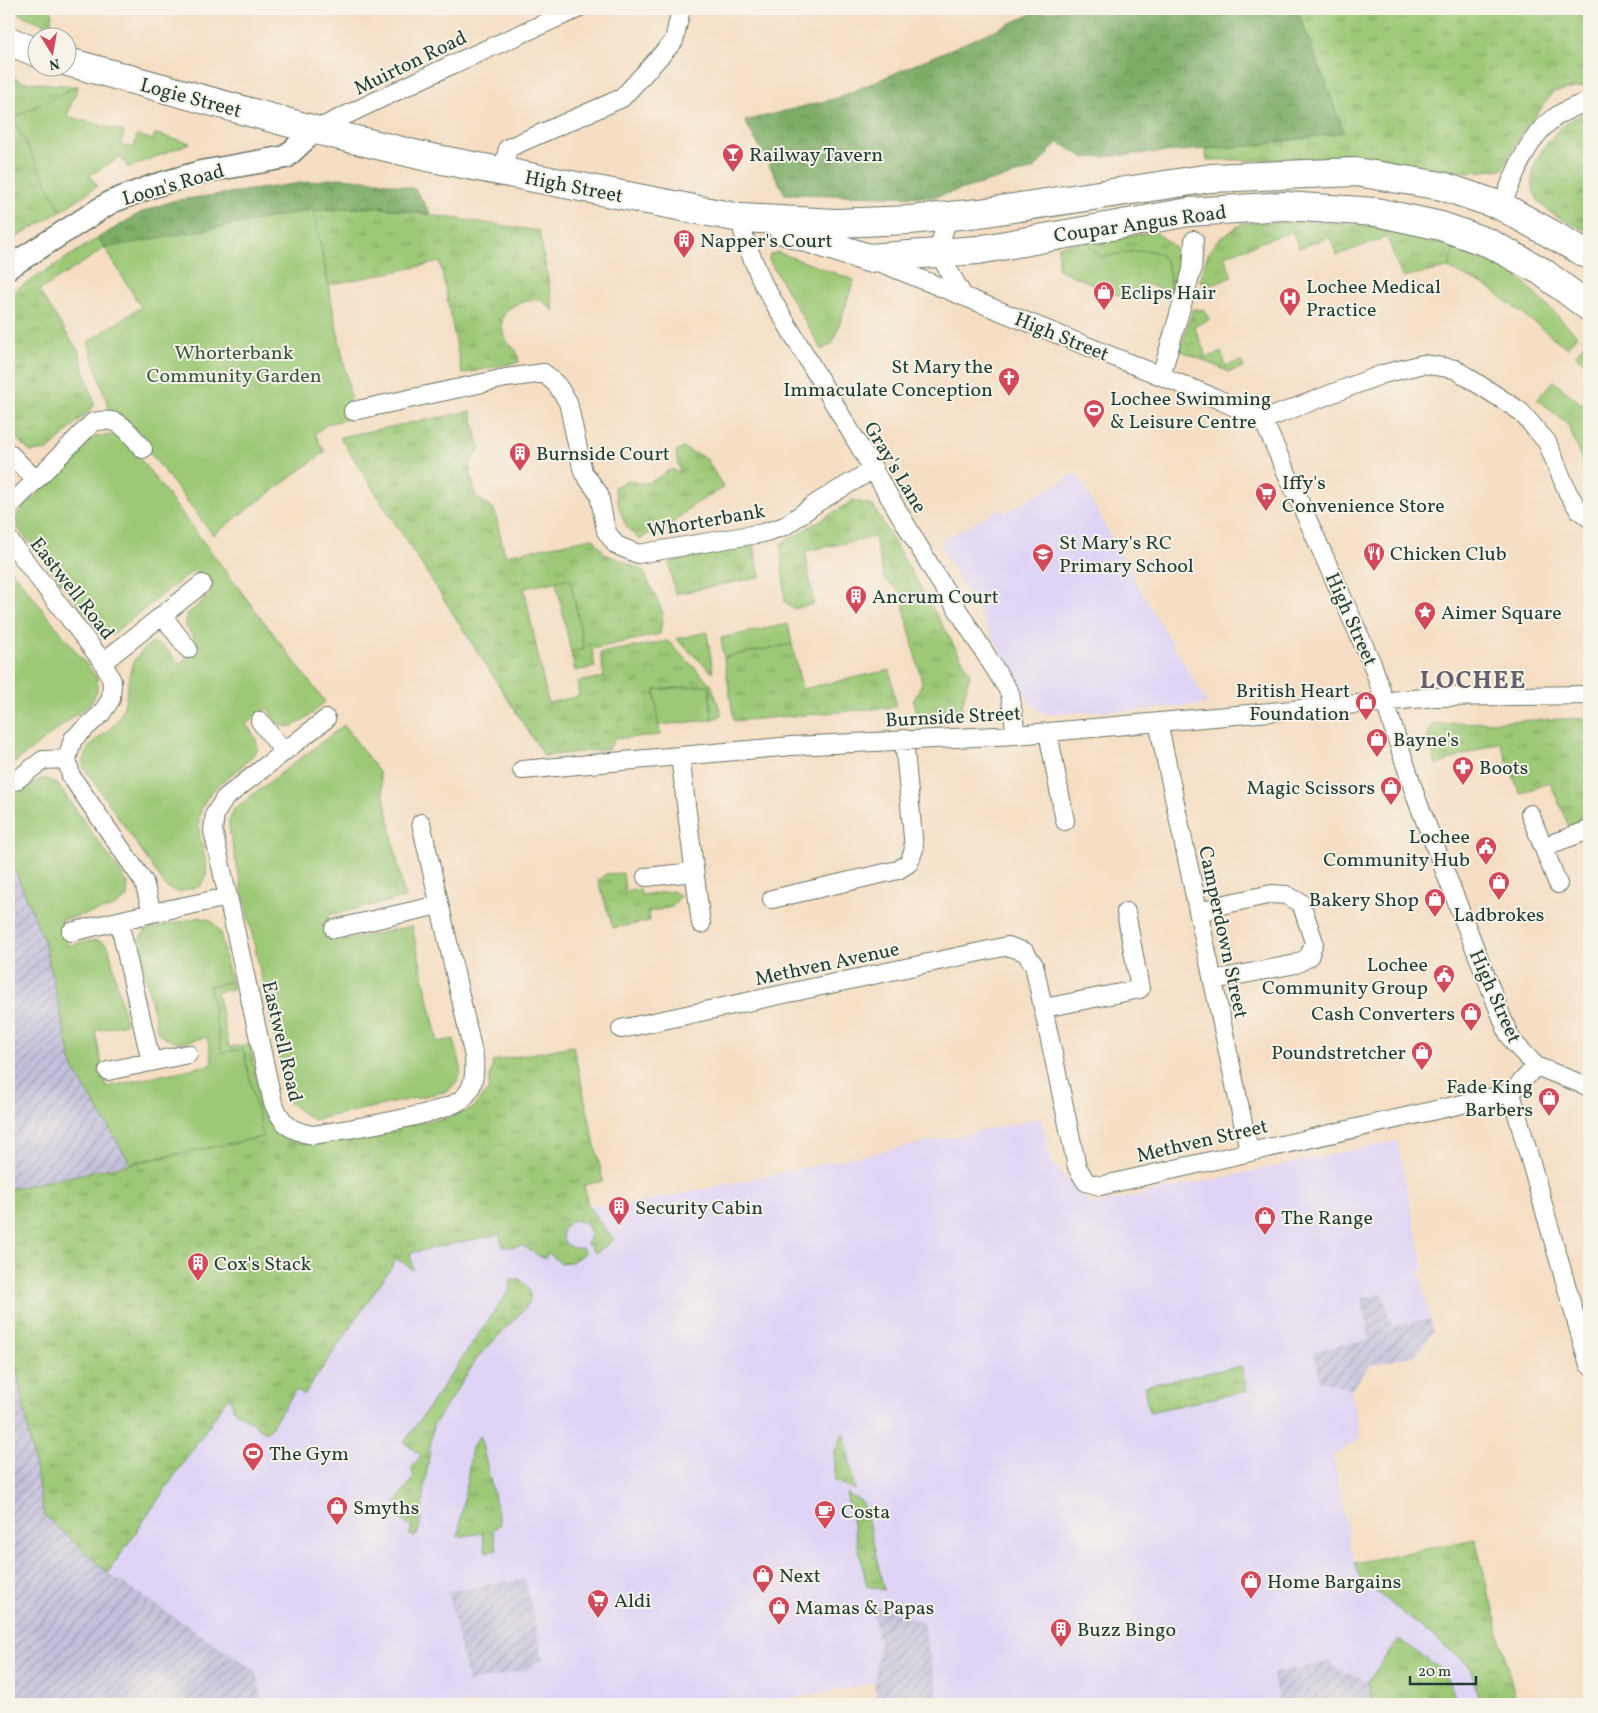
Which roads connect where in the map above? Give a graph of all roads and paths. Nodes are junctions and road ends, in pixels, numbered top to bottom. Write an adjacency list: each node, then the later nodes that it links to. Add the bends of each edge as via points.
1 (577, 9): 7 (street, Muirton Road)
2 (681, 9): 8 (street, via 674,41 622,98 508,148)
3 (9, 41): 4 (main road)
4 (28, 49)
5 (78, 65): 7 (main road, Logie Street)
6 (1589, 102): 9 (street, via 1549,119 1528,147)
7 (315, 130): 8 (main road, High Street); 17 (street, Loon's Road, via 286,157 201,172 111,202)
8 (503, 172): 11 (main road, High Street)
9 (1502, 206): 10 (main road, Coupar Angus Road, via 1442,186 1356,172 1211,178 980,214); 15 (main road, Coupar Angus Road)
10 (948, 216): 12 (main road, Coupar Angus Road); 14 (street)
11 (740, 218): 12 (main road, High Street); 16 (main road, Coupar Angus Road); 25 (street, Gray's Lane, via 746,243 763,284)
12 (836, 222)
13 (1194, 240): 20 (street, via 1192,270)
14 (938, 252): 16 (main road, Coupar Angus Road); 18 (street); 19 (main road, Coupar Angus Road, via 978,250 1189,212 1285,206 1376,212 1441,226 1488,243 1541,271)
15 (1589, 255)
16 (868, 258): 18 (street, High Street)
17 (9, 267)
18 (962, 294): 20 (street, High Street)
19 (1589, 307)
20 (1160, 376): 22 (street, High Street)
21 (353, 411): 25 (street, Whorterbank, via 506,378 544,373 568,402 583,472 598,494 606,531 616,545 638,554 785,526)
22 (1263, 420): 28 (street, via 1383,374 1423,364 1454,369 1520,411 1547,442 1568,493 1579,510); 35 (street, High Street, via 1359,632)
23 (143, 449): 26 (street, via 124,425 108,419 93,422)
24 (9, 453): 26 (street)
25 (874, 469): 40 (street, Gray's Lane, via 1010,693)
26 (36, 480): 27 (street)
27 (9, 507)
28 (1589, 518)
29 (9, 540): 33 (street, Eastwell Road)
30 (202, 584): 31 (street, Eastwell Road)
31 (162, 616): 32 (street); 33 (street, Eastwell Road)
32 (188, 649)
33 (103, 662): 44 (street, Eastwell Road, via 112,681 111,699 102,714 73,739)
34 (1589, 695): 35 (street, Burnside Street, via 1435,697)
35 (1385, 702): 38 (street, Burnside Street); 71 (street, High Street, via 1417,800 1508,1033)
36 (326, 719): 42 (street, Eastwell Road)
37 (260, 721): 42 (street)
38 (1158, 722): 39 (street, Burnside Street); 60 (street, Camperdown Street)
39 (1048, 732): 40 (street, Burnside Street); 48 (street)
40 (1016, 735): 41 (street, Burnside Street)
41 (904, 739): 43 (street, Burnside Street); 56 (street, via 914,849 909,863 898,870)
42 (284, 752): 55 (street, Eastwell Road, via 226,798 215,814 213,831)
43 (680, 756): 45 (street, Burnside Street); 52 (street)
44 (67, 758): 46 (street, via 44,760); 59 (street, via 71,776 144,882)
45 (522, 770)
46 (14, 781)
47 (1530, 814): 51 (street)
48 (1065, 821)
49 (422, 823): 57 (street, Eastwell Road)
50 (1589, 830): 51 (street)
51 (1543, 847): 54 (street)
52 (694, 872): 53 (street); 62 (street)
53 (646, 877)
54 (1558, 884)
55 (228, 897): 57 (street, Eastwell Road, via 273,1103 280,1120 296,1132 313,1135 440,1110 462,1099 475,1078 474,1057); 59 (street)
56 (772, 899)
57 (439, 905): 63 (street)
58 (1126, 912): 67 (street, via 1140,989)
59 (152, 913): 61 (street)
60 (1199, 913): 66 (street, Camperdown Street); 66 (street, via 1255,897 1286,895 1301,903 1314,942 1309,957 1296,964)
61 (119, 921): 64 (street); 70 (street)
62 (701, 924)
63 (334, 929)
64 (71, 932)
65 (1034, 965): 67 (street, Methven Street); 68 (street, Methven Avenue, via 1025,952 1008,946)
66 (1213, 980): 75 (street, Camperdown Street)
67 (1044, 1008): 75 (street, Methven Street, via 1078,1167 1086,1182 1100,1186)
68 (621, 1029)
69 (188, 1054): 70 (street)
70 (151, 1062): 72 (street)
71 (1536, 1066): 73 (street, High Street); 74 (street)
72 (108, 1071)
73 (1589, 1087)
74 (1511, 1093): 75 (street, Methven Street); 76 (street)
75 (1250, 1151)
76 (1589, 1365)

